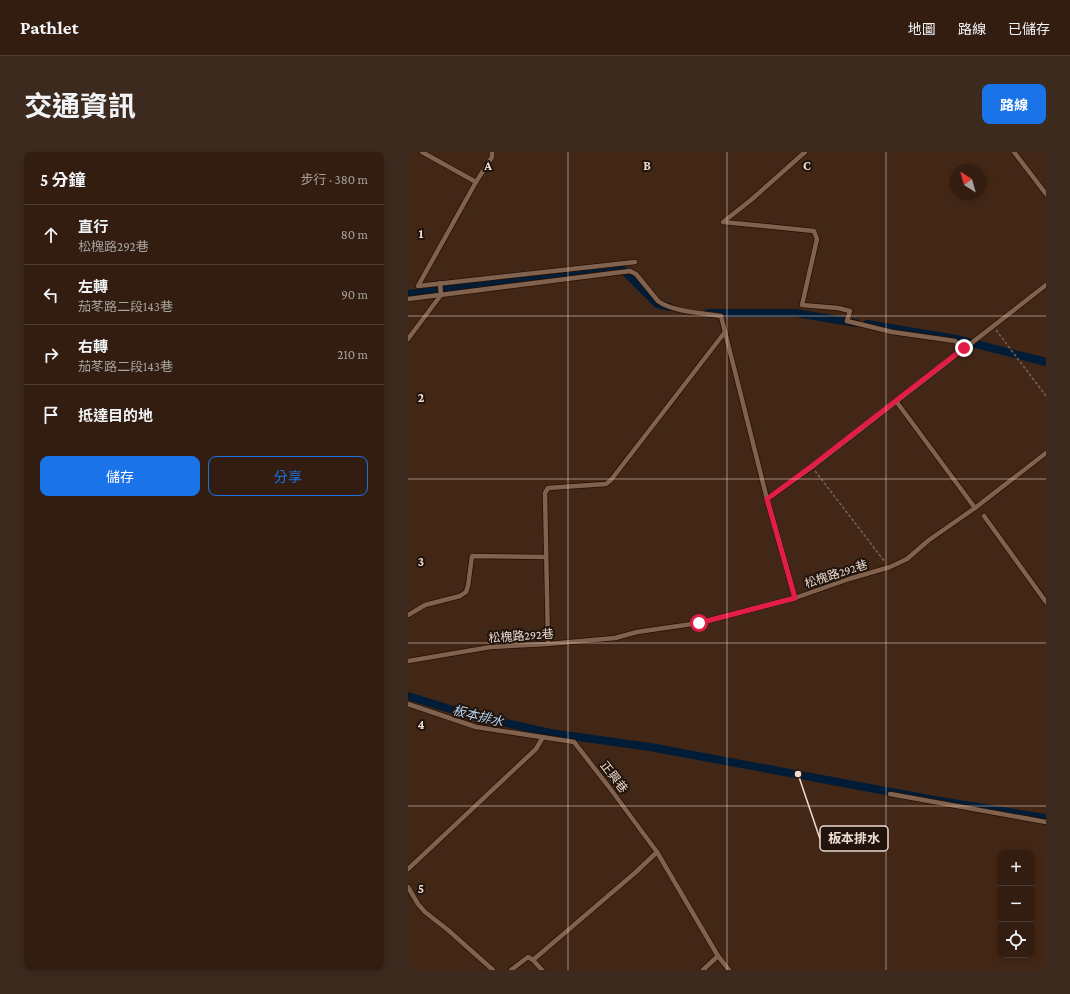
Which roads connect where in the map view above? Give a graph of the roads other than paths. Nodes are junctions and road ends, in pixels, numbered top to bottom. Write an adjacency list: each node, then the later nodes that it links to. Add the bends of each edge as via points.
1 (422, 152): 5 (lane)
2 (492, 152): 5 (lane, via 492,157)
3 (805, 152): 14 (lane, via 723,222 812,230 815,233 817,239 802,305 850,311 847,321 892,332 955,341)
4 (1014, 152): 6 (lane)
5 (476, 182): 8 (lane, via 418,286)
6 (1046, 194)
7 (635, 262): 8 (lane)
8 (440, 283): 10 (lane)
9 (1046, 285): 14 (lane)
10 (441, 295): 11 (lane); 12 (lane, via 630,270 662,304 721,316); 13 (lane)
11 (408, 299)
12 (725, 332): 17 (lane); 20 (lane, via 611,480 606,484 548,488 545,493)
13 (408, 339)
14 (964, 348): 15 (lane)
15 (896, 401): 17 (lane); 18 (lane)
16 (1046, 453): 18 (lane, 松槐路292巷)
17 (767, 499): 21 (lane)
18 (975, 508): 21 (lane, 松槐路292巷, via 890,568)
19 (984, 516): 22 (lane)
20 (545, 557): 23 (lane, via 472,556 466,592 426,605); 24 (lane)
21 (795, 598): 24 (lane, 松槐路292巷, via 699,623 637,632 615,638)
22 (1046, 602)
23 (408, 615)
24 (548, 644): 25 (lane, 松槐路292巷, via 491,647)
25 (408, 661)
26 (408, 704): 27 (lane, 正興巷, via 476,727)
27 (543, 737): 30 (lane, 正興巷, via 574,742); 31 (lane, via 536,749)
28 (890, 794): 29 (lane)
29 (1046, 822)
30 (656, 852): 33 (lane, 正興巷); 34 (lane)
31 (408, 869)
32 (408, 887): 35 (lane, via 425,912)
33 (718, 956): 38 (lane); 39 (lane, 正興巷)
34 (533, 960): 36 (lane, via 528,957); 37 (lane)
35 (493, 970)
36 (511, 970)
37 (542, 970)
38 (703, 970)
39 (729, 970)

